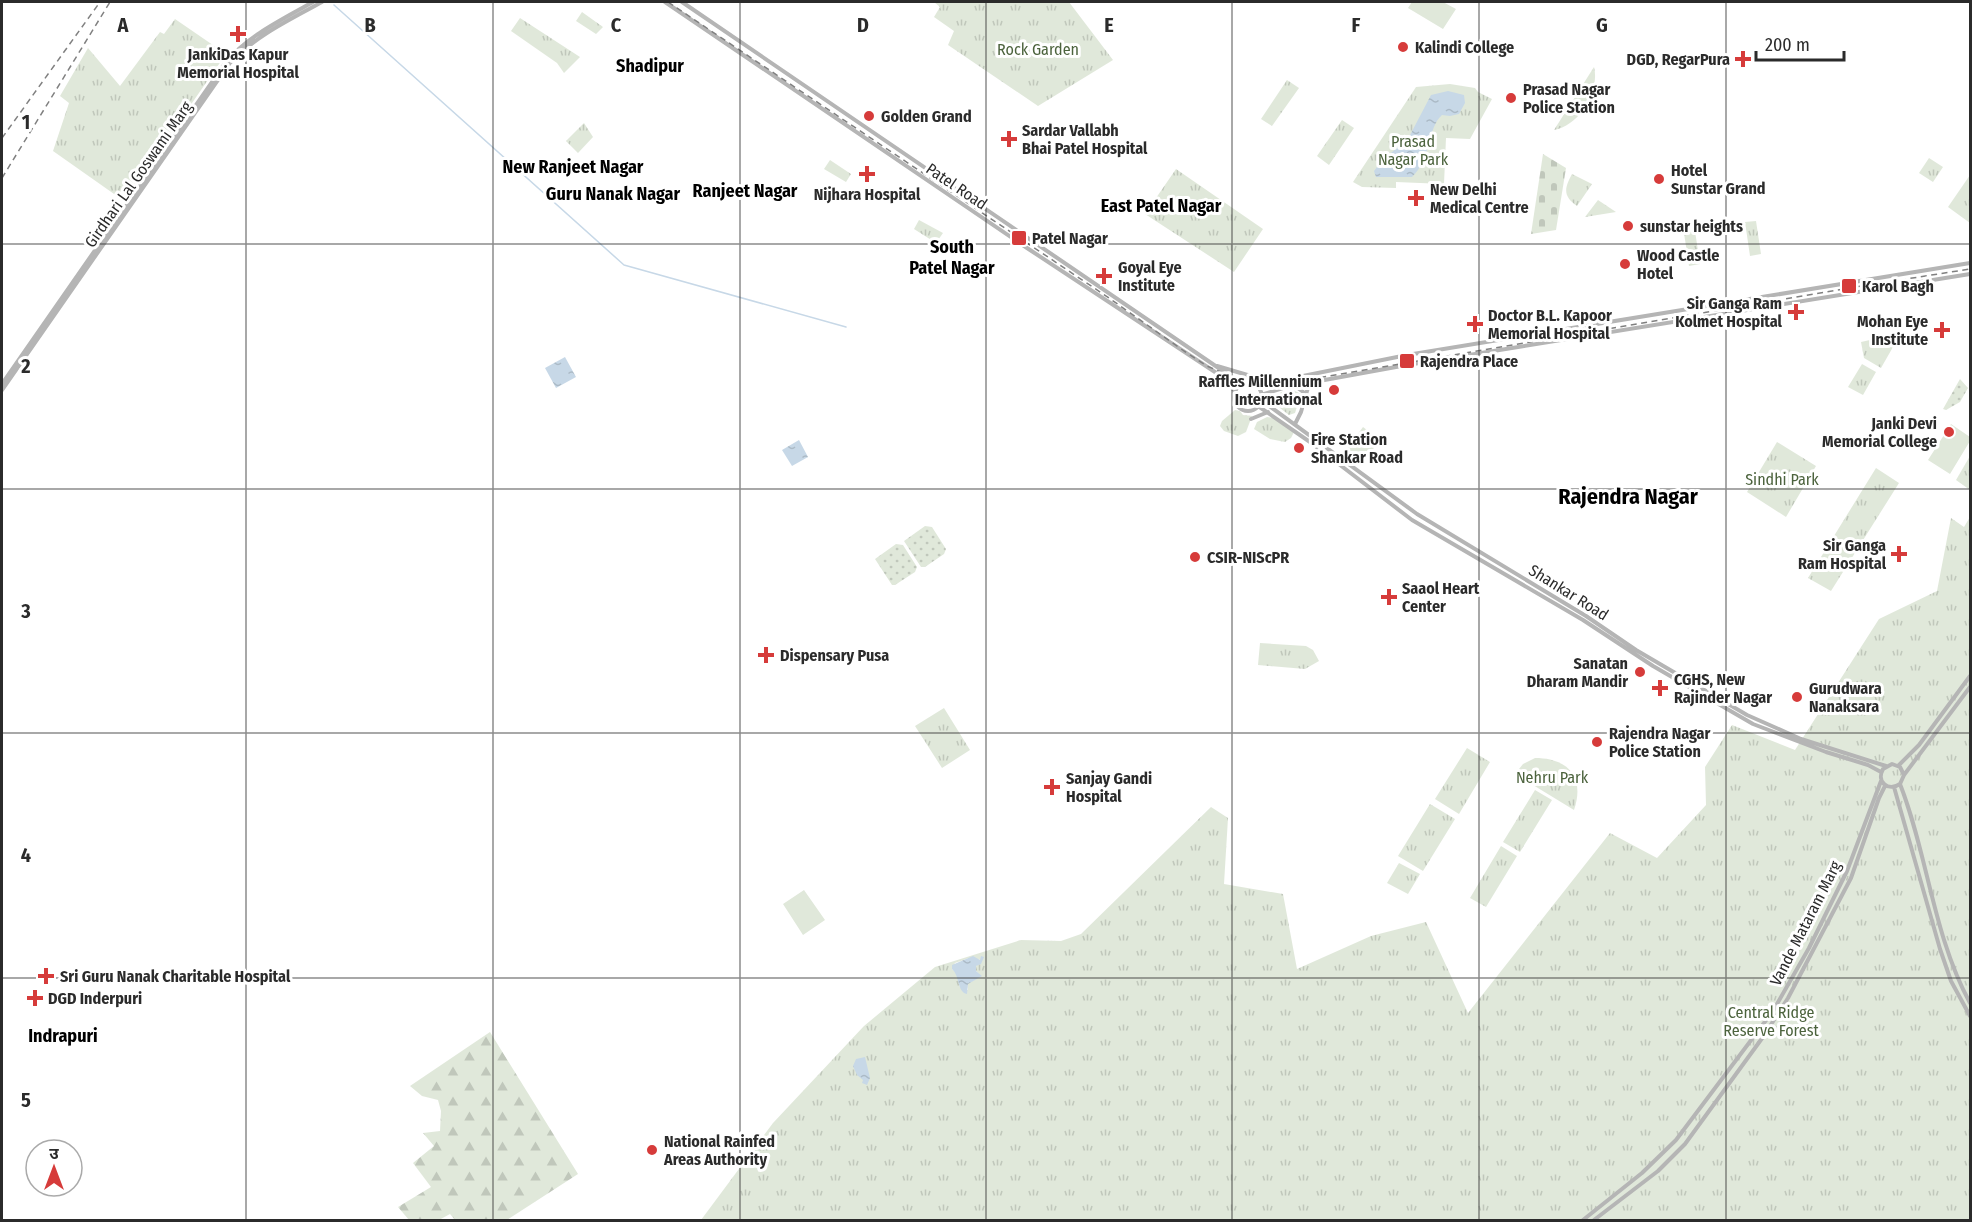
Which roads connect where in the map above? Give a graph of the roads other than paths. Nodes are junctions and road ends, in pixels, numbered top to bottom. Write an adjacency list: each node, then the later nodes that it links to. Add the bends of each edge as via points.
1 (313, 2): 10 (main road, Girdhari Lal Goswami Marg, via 254,37 226,62)
2 (322, 2): 14 (main road, Girdhari Lal Goswami Marg, via 264,34 229,64)
3 (664, 2): 15 (main road, Patel Road, via 1218,374)
4 (682, 2): 9 (main road, Patel Road)
5 (1971, 263): 9 (main road, via 1407,355 1293,378 1261,379)
6 (1971, 274): 7 (main road)
7 (1771, 306): 8 (main road); 12 (main road)
8 (1776, 313)
9 (1217, 366): 11 (main road, Patel Road)
10 (2, 384)
11 (1242, 384): 15 (main road); 17 (main road, via 1253,384)
12 (1309, 384): 13 (main road); 16 (main road)
13 (1295, 386): 16 (main road); 17 (main road)
14 (2, 390)
15 (1235, 391): 18 (main road, via 1234,400 1241,409)
16 (1306, 394): 21 (main road)
17 (1261, 398): 18 (main road); 21 (main road, Shankar Road)
18 (1258, 406): 19 (main road, Shankar Road)
19 (1268, 412): 20 (main road); 22 (main road, Shankar Road)
20 (1251, 419)
21 (1295, 424): 22 (main road, Shankar Road)
22 (1312, 440): 25 (main road, Shankar Road, via 1417,514 1747,715 1802,739); 27 (main road, Shankar Road, via 1412,520 1583,620 1653,666 1753,724)
23 (1971, 676): 26 (main road, via 1919,745)
24 (1971, 687): 28 (main road)
25 (1886, 766): 26 (main road); 27 (main road)
26 (1898, 766): 28 (main road)
27 (1881, 772): 29 (main road)
28 (1904, 775): 30 (main road)
29 (1881, 781): 31 (main road); 35 (main road, Vande Mataram Marg, via 1847,871 1773,1011 1676,1140)
30 (1900, 784): 32 (main road); 33 (main road, via 1947,949)
31 (1885, 786): 32 (main road); 36 (main road, Vande Mataram Marg, via 1851,879 1763,1037 1685,1144 1658,1171)
32 (1894, 787): 34 (main road, via 1940,949 1951,981)
33 (1971, 1003)
34 (1971, 1016)
35 (1583, 1221)
36 (1594, 1221)

